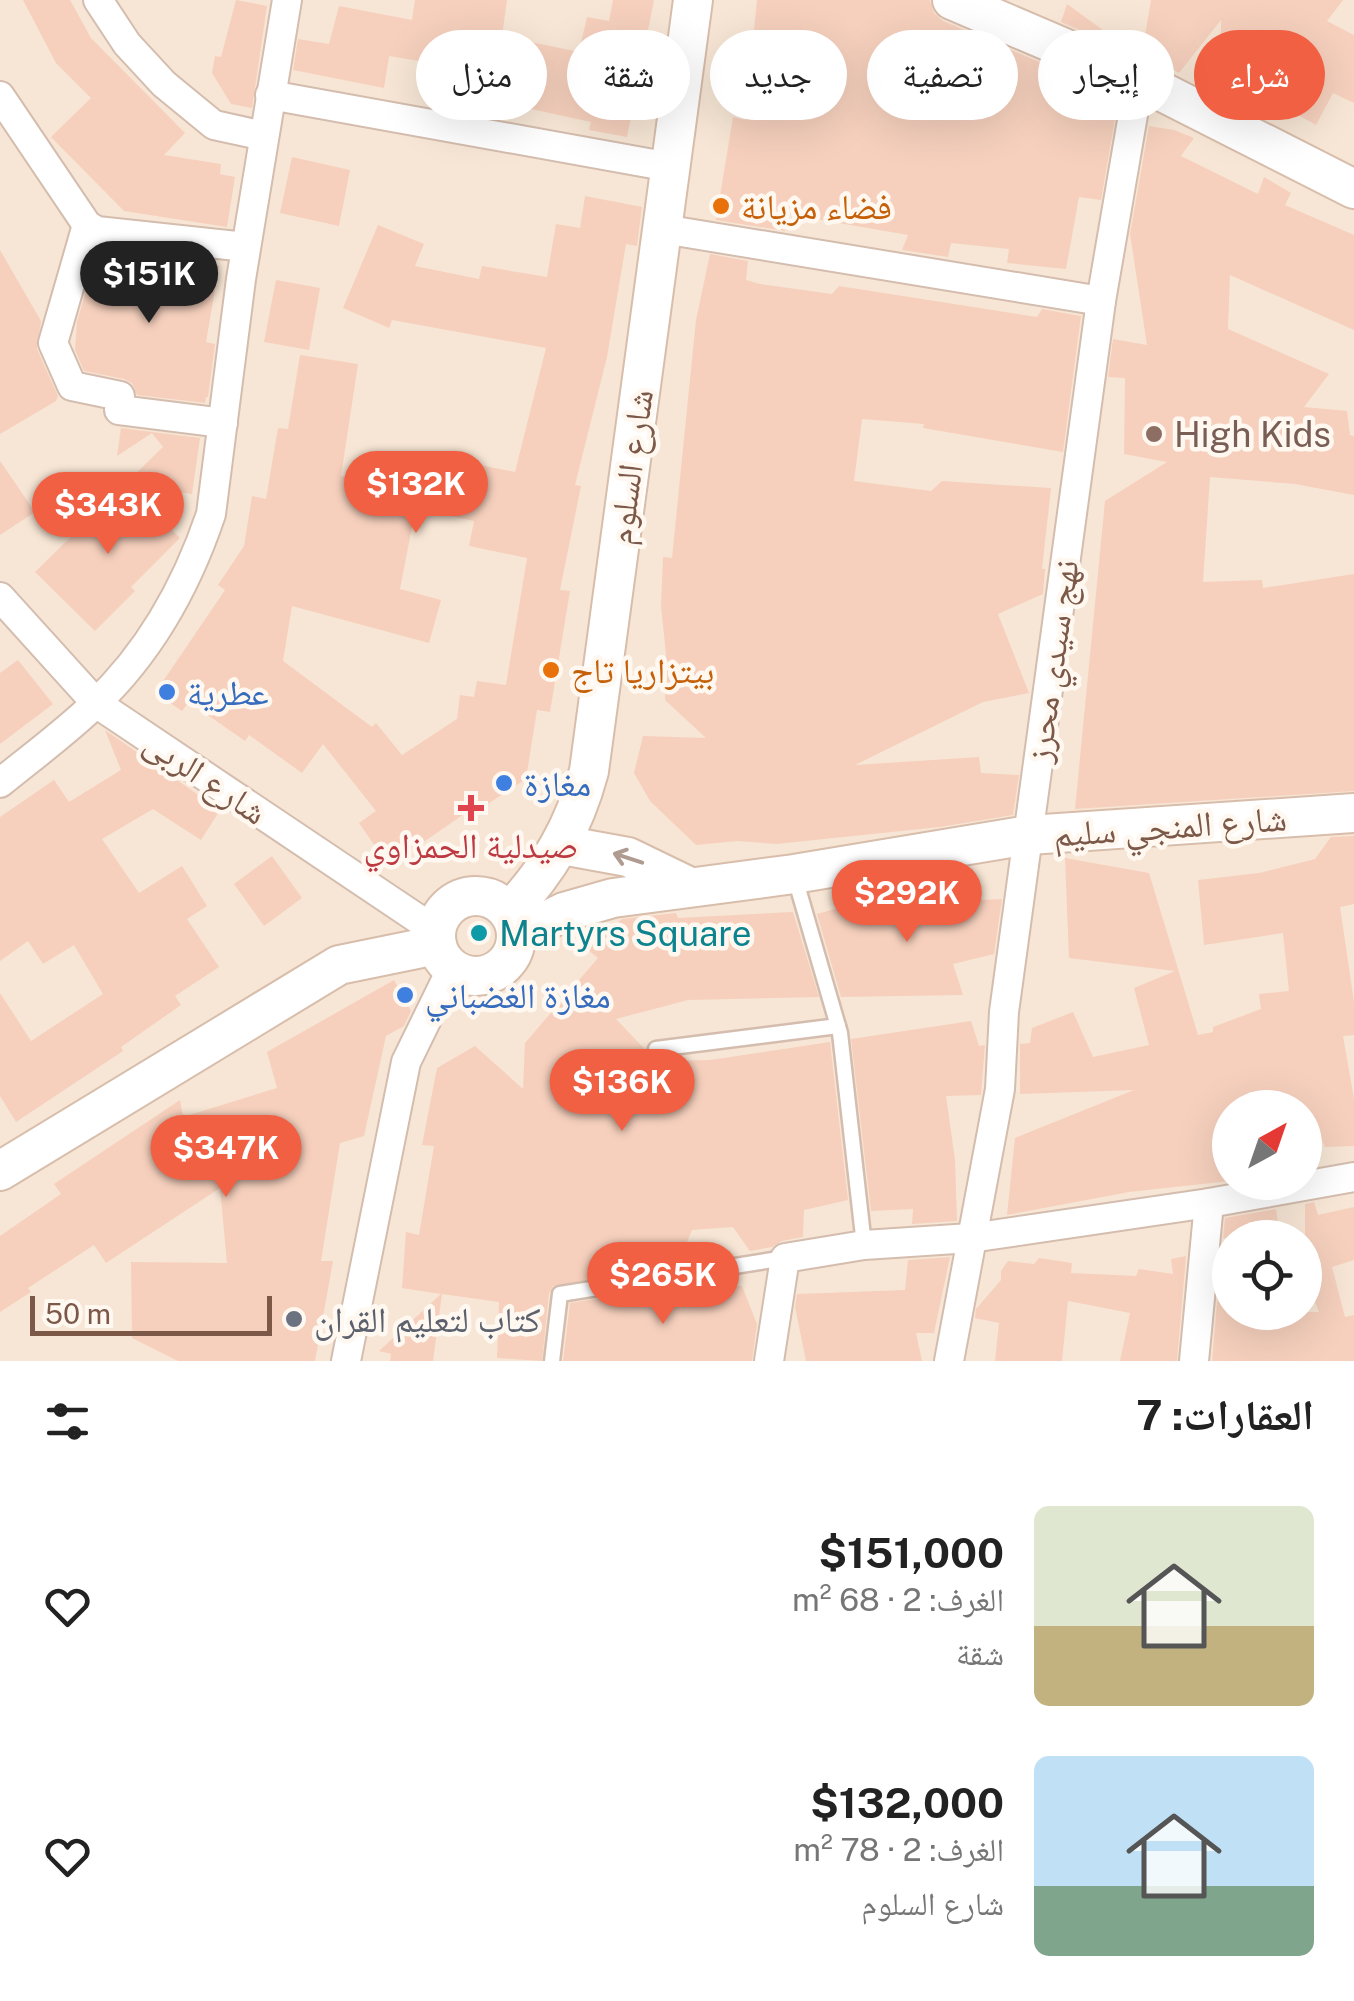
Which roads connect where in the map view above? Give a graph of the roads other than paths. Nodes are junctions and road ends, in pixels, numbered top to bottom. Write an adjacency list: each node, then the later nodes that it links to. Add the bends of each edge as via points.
1 (98, 0): 10 (street, via 164,84 214,125)
2 (287, 0): 6 (street)
3 (692, 0): 11 (street, شارع السلوم)
4 (952, 0): 5 (street)
5 (1038, 37)
6 (270, 95): 10 (street); 11 (street)
7 (0, 96): 13 (street)
8 (1174, 98): 12 (street)
9 (1131, 120): 16 (street, نهج سيدي محرز)
10 (264, 136): 15 (street)
11 (670, 167): 14 (street, شارع السلوم)
12 (1354, 189)
13 (87, 225): 15 (street); 17 (street, via 52,344 72,386 120,396 119,410)
14 (663, 230): 16 (street); 23 (street, شارع السلوم, via 589,771)
15 (246, 248): 17 (street)
16 (1101, 301): 22 (street, نهج سيدي محرز)
17 (223, 423): 19 (street, via 200,547 152,639)
18 (0, 596): 19 (street, شارع الربى)
19 (96, 703): 20 (street); 27 (street, شارع الربى)
20 (0, 783)
21 (1354, 813): 22 (street, شارع المنجي سليم)
22 (1029, 835): 24 (street, شارع المنجي سليم); 33 (street, نهج سيدي محرز, via 1000,1089)
23 (562, 844): 25 (street, one-way to 23, via 628,858); 26 (street, شارع السلوم)
24 (794, 874): 25 (street, شارع المنجي سليم); 28 (lane)
25 (690, 886): 26 (street, شارع المنجي سليم)
26 (513, 923): 27 (street, via 499,902 472,895 448,907); 27 (street, via 510,959 489,974 464,974)
27 (441, 948): 30 (street, via 339,966); 36 (street, via 406,1062)
28 (838, 1026): 29 (lane); 34 (lane)
29 (656, 1049)
30 (0, 1171)
31 (1354, 1177): 32 (street)
32 (1209, 1203): 33 (street); 40 (street)
33 (971, 1238): 34 (street); 39 (street, نهج سيدي محرز)
34 (864, 1244): 35 (street)
35 (785, 1258): 37 (lane, via 560,1294); 38 (street)
36 (346, 1361)
37 (552, 1361)
38 (769, 1361)
39 (949, 1361)
40 (1194, 1361)

